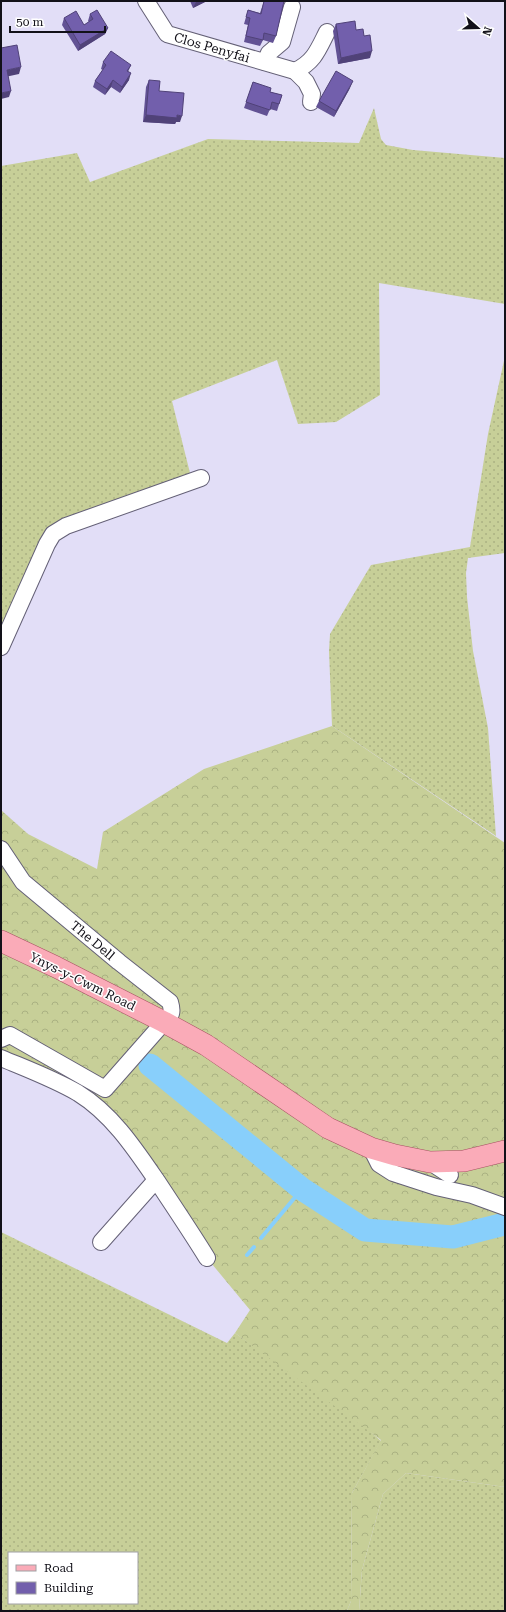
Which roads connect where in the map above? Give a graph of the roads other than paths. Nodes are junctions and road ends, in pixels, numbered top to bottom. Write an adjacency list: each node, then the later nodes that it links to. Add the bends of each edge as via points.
1 (146, 1): 4 (street, Clos Penyfai, via 167,34)
2 (292, 7): 4 (street, via 282,42 269,53)
3 (327, 32): 5 (street, via 315,55 305,66)
4 (265, 62): 5 (street, Clos Penyfai)
5 (295, 71): 6 (street, via 306,82 312,94)
6 (311, 102)
7 (201, 478): 8 (street, via 66,526 53,534)
8 (1, 647)
9 (3, 852): 11 (street, The Dell, via 23,882 170,1002 173,1010)
10 (1, 941): 11 (main road, Ynys-y-Cwm Road, via 56,966)
11 (164, 1022): 12 (street, via 105,1089); 14 (main road, Ynys-y-Cwm Road, via 206,1045 328,1128)
12 (4, 1036)
13 (1, 1058): 17 (street, via 56,1081 94,1105 126,1137)
14 (370, 1148): 16 (main road, Ynys-y-Cwm Road); 18 (street, via 379,1164 393,1173)
15 (505, 1151): 16 (main road, Ynys-y-Cwm Road, via 464,1161)
16 (430, 1162): 18 (street)
17 (156, 1180): 19 (street); 20 (street)
18 (505, 1206)
19 (101, 1242)
20 (207, 1258)

